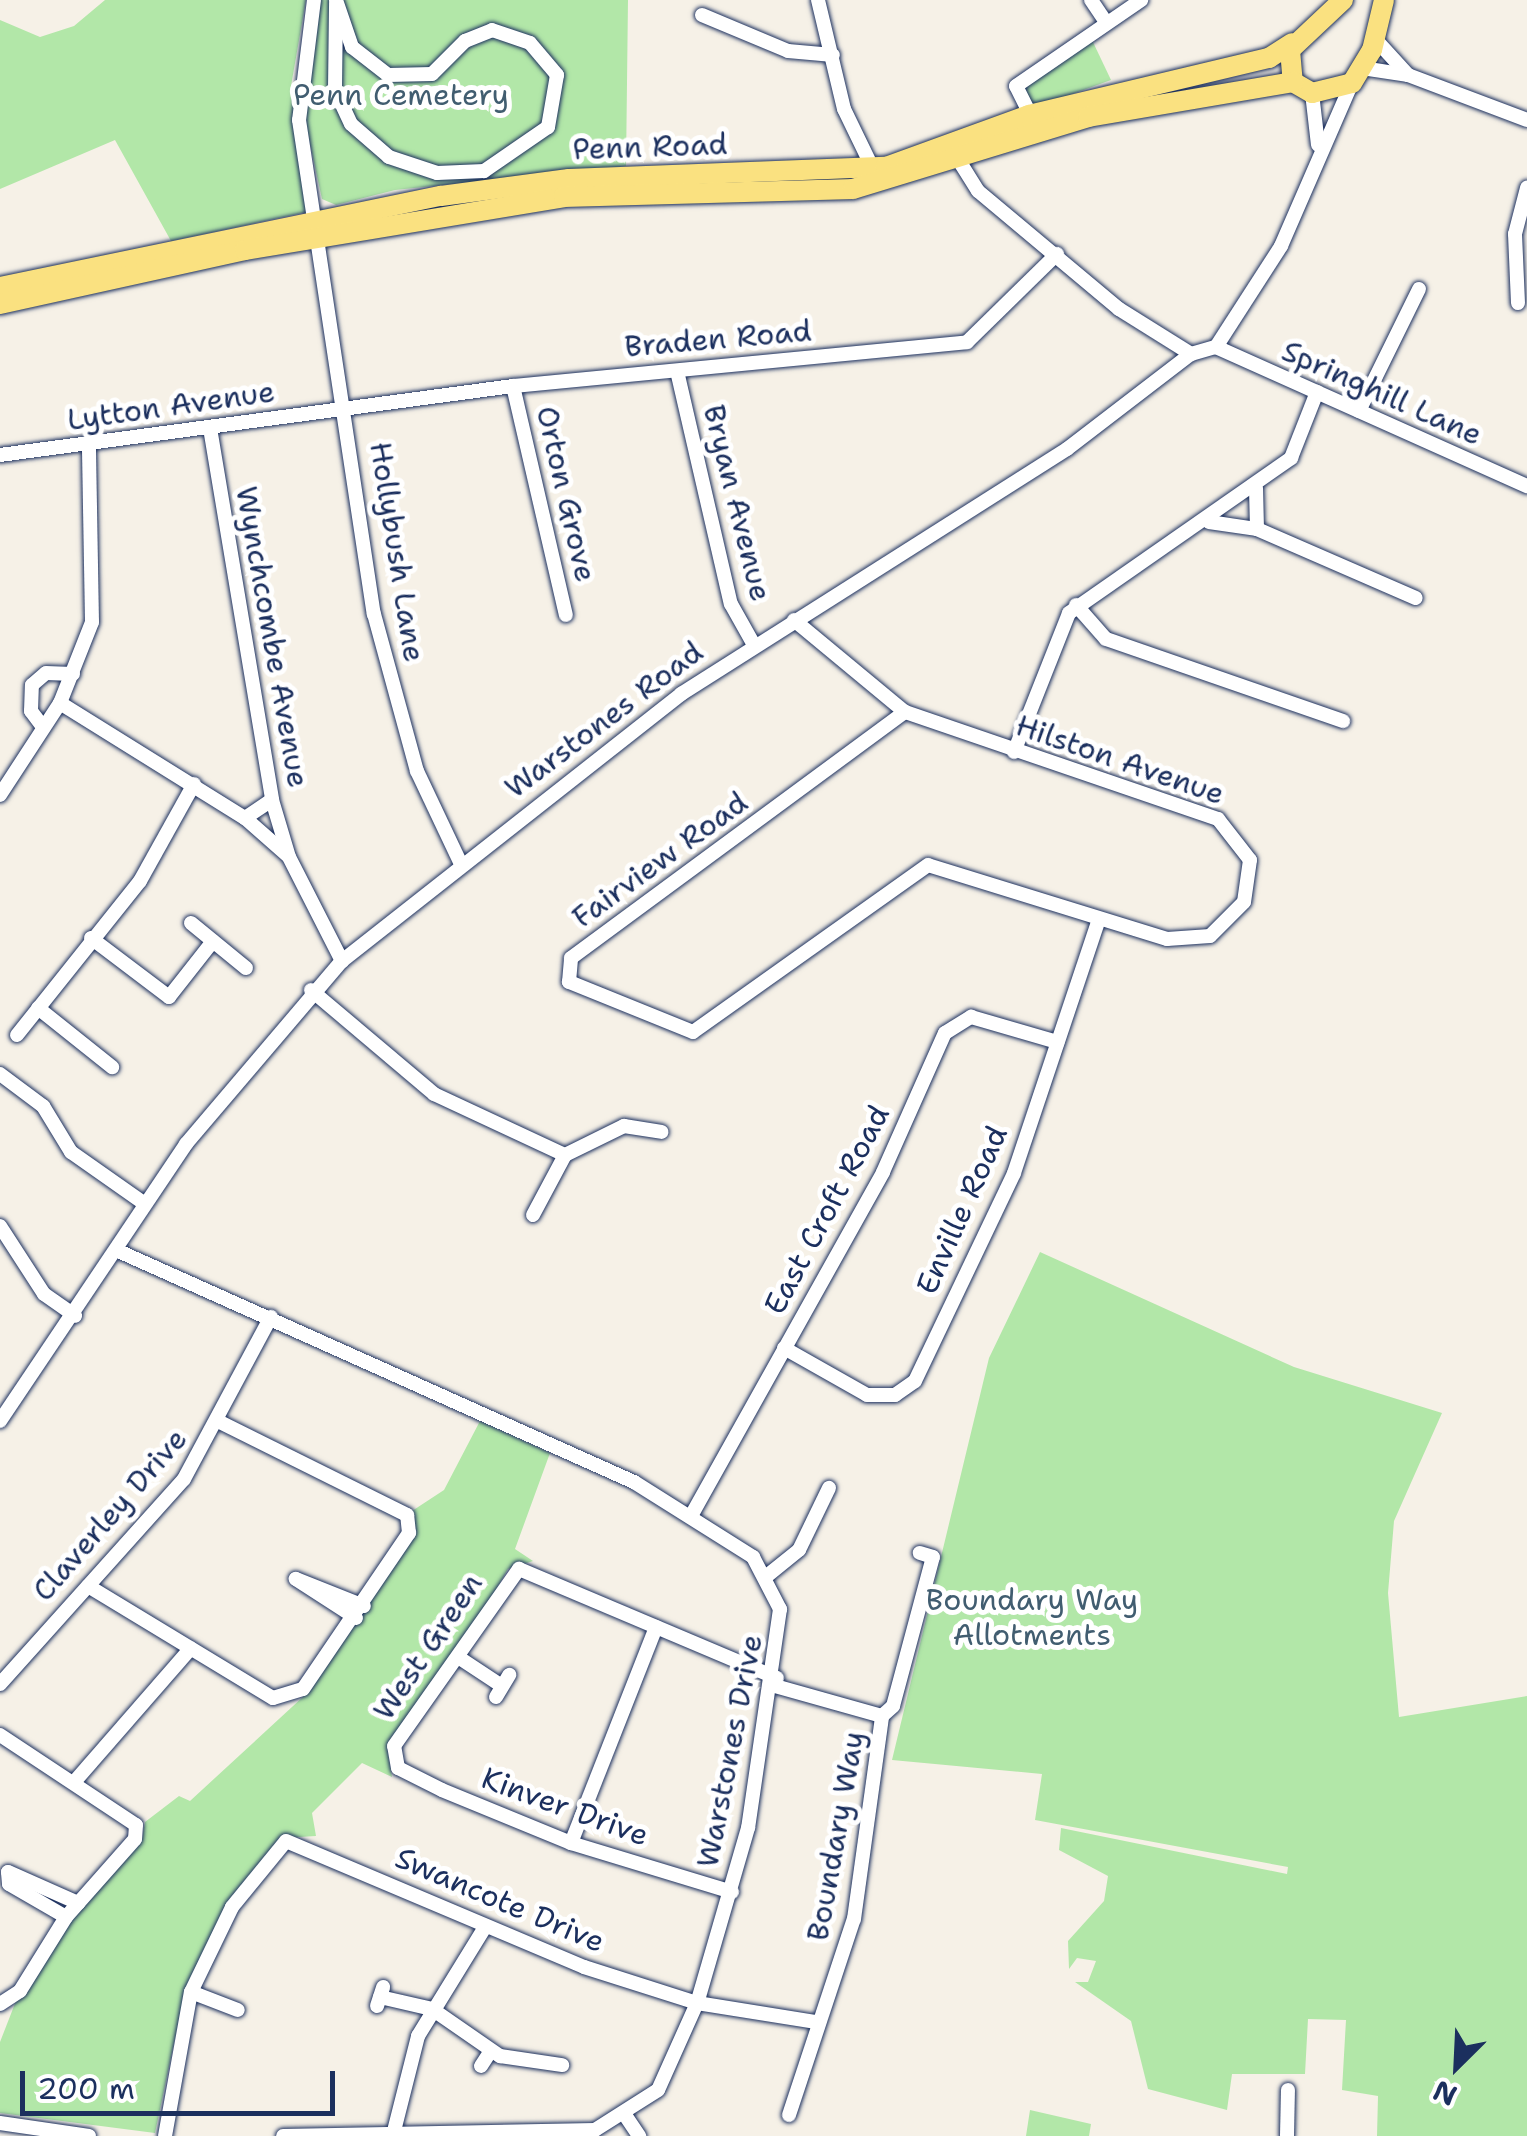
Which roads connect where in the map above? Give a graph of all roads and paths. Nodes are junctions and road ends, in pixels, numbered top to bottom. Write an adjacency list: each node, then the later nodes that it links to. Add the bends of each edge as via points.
1 (314, 0): 23 (street, Hollybush Lane, via 298,88)
2 (818, 0): 12 (street)
3 (1091, 0): 9 (street)
4 (1140, 0): 9 (street)
5 (1384, 0): 10 (highway)
6 (336, 2): 6 (street, via 335,89 352,124 390,157 437,173 484,171 548,127 558,75 530,44 492,30 465,41 432,74 388,75 352,47)
7 (1339, 4): 10 (highway); 11 (highway)
8 (702, 16): 12 (street, via 788,51)
9 (1106, 22): 18 (street, via 1016,86)
10 (1375, 33): 13 (highway); 14 (street)
11 (1292, 43): 15 (highway); 18 (highway, Penn Road, via 1270,58)
12 (833, 55): 21 (street, via 844,109)
13 (1357, 76): 14 (street); 16 (highway); 20 (street)
14 (1408, 76): 17 (street)
15 (1293, 82): 16 (highway); 18 (highway, Penn Road, via 1249,82)
16 (1312, 94): 20 (street, via 1321,121)
17 (1527, 120)
18 (1035, 122): 19 (highway, Penn Road)
19 (953, 152): 21 (highway, Penn Road); 23 (highway, Penn Road, via 853,189 564,197); 24 (street, via 978,192)
20 (1315, 161): 29 (street, via 1281,246)
21 (873, 169): 23 (highway, Penn Road, via 569,179)
22 (1527, 188): 27 (street, via 1515,234)
23 (322, 228): 25 (highway, Penn Road); 28 (highway, Penn Road); 34 (street, Hollybush Lane)
24 (1057, 254): 30 (street); 31 (street, Braden Road, via 968,342)
25 (0, 287)
26 (1419, 289): 35 (street)
27 (1513, 297)
28 (0, 304)
29 (1216, 347): 30 (street, Warstones Road); 33 (street, Springhill Lane)
30 (1191, 354): 46 (street, Warstones Road, via 1068,450)
31 (677, 371): 32 (street, Braden Road); 47 (street, Bryan Avenue, via 731,604)
32 (513, 386): 34 (street, Braden Road); 45 (street, Orton Grove)
33 (1317, 392): 35 (street, Springhill Lane); 40 (street, via 1291,458)
34 (349, 409): 36 (street, Lytton Avenue); 59 (street, Hollybush Lane, via 380,646 418,771)
35 (1359, 411): 39 (street, Springhill Lane)
36 (210, 428): 37 (street, Lytton Avenue); 56 (street, Wynchcombe Avenue)
37 (89, 445): 38 (street, Lytton Avenue); 48 (street, via 92,622)
38 (0, 455)
39 (1527, 486)
40 (1256, 488): 41 (street); 42 (street)
41 (1208, 522): 42 (street); 44 (street)
42 (1257, 529): 43 (street)
43 (1416, 598)
44 (1076, 605): 51 (street, via 1106,639); 53 (street)
45 (566, 615)
46 (794, 620): 47 (street, Warstones Road); 50 (street, Hilston Avenue)
47 (754, 645): 59 (street, Warstones Road)
48 (73, 674): 49 (street); 52 (street, via 46,674 32,685 31,711)
49 (60, 703): 52 (street); 54 (street)
50 (905, 712): 53 (street, Hilston Avenue); 60 (street, Fairview Road, via 571,958 566,973 693,1032)
51 (1343, 721)
52 (43, 727): 55 (street)
53 (1014, 752): 61 (street, Hilston Avenue, via 1202,812 1234,832 1250,860 1244,902 1210,936 1167,939)
54 (194, 784): 57 (street); 63 (street, via 140,882)
55 (0, 795)
56 (272, 800): 57 (street); 58 (street, Wynchcombe Avenue)
57 (245, 818): 58 (street)
58 (288, 857): 65 (street, Wynchcombe Avenue)
59 (461, 864): 65 (street, Warstones Road)
60 (935, 866): 61 (street, Hilston Avenue)
61 (1099, 919): 72 (street, Enville Road)
62 (191, 922): 64 (street)
63 (91, 938): 68 (street); 69 (street)
64 (213, 941): 66 (street); 68 (street)
65 (342, 961): 67 (street, Warstones Road)
66 (246, 968)
67 (311, 990): 76 (street, via 434,1094); 77 (street, Warstones Road)
68 (169, 997): 70 (street)
69 (38, 1008): 71 (street); 73 (street)
70 (158, 1012)
71 (16, 1036)
72 (1057, 1042): 83 (street, East Croft Road, via 971,1018 945,1033 904,1132); 83 (street, Enville Road, via 1014,1173 915,1382 895,1395 867,1395)
73 (112, 1068)
74 (0, 1074): 77 (street, via 44,1106 71,1152)
75 (662, 1132): 76 (street)
76 (564, 1155): 78 (street)
77 (145, 1204): 80 (street, Warstones Road)
78 (533, 1216)
79 (0, 1226): 81 (street, via 44,1294)
80 (116, 1250): 81 (street, Warstones Road); 82 (street)
81 (75, 1316): 84 (street, Warstones Road)
82 (270, 1317): 85 (street, Claverley Drive); 87 (street, via 551,1441)
83 (784, 1348): 87 (street, East Croft Road)
84 (0, 1421)
85 (222, 1423): 90 (street, Claverley Drive); 92 (street, via 407,1515 409,1533 303,1689 274,1698)
86 (829, 1488): 89 (street, via 799,1550)
87 (692, 1516): 89 (street)
88 (920, 1553): 97 (street, Boundary Way, via 933,1557 893,1706)
89 (768, 1575): 94 (street, Warstones Drive, via 782,1622)
90 (88, 1586): 92 (street); 95 (street, Claverley Drive)
91 (656, 1628): 93 (street, West Green, via 537,1570 512,1572); 94 (street); 101 (street)
92 (191, 1648): 100 (street)
93 (461, 1659): 96 (street); 99 (street, West Green)
94 (776, 1682): 97 (street); 102 (street, Warstones Drive)
95 (0, 1684)
96 (502, 1686)
97 (882, 1716): 112 (street, Boundary Way, via 854,1919)
98 (0, 1735): 100 (street)
99 (393, 1753): 101 (street, Kinver Drive, via 414,1778)
100 (76, 1782): 103 (street, via 136,1825 135,1839)
101 (571, 1843): 102 (street, Kinver Drive)
102 (732, 1892): 108 (street, Warstones Drive)
103 (78, 1902): 104 (street); 104 (street, via 8,1872 9,1884)
104 (66, 1917): 109 (street, via 20,1990)
105 (484, 1928): 106 (street, Swancote Drive, via 286,1841 232,1907); 108 (street, Swancote Drive); 110 (street)
106 (190, 1992): 111 (street); 123 (street)
107 (380, 1997): 110 (street)
108 (697, 2003): 112 (street, Swancote Drive); 118 (street, Warstones Drive, via 666,2080)
109 (0, 2004)
110 (432, 2008): 113 (street); 120 (street, via 405,2072)
111 (238, 2010)
112 (816, 2022): 117 (street, Boundary Way)
113 (490, 2052): 114 (street); 115 (street)
114 (562, 2065)
115 (481, 2066)
116 (1288, 2090): 126 (street)
117 (789, 2115)
118 (627, 2118): 121 (street, Warstones Drive, via 579,2132); 125 (street)
119 (0, 2123): 122 (street)
120 (393, 2135): 121 (street, Warstones Drive); 124 (street, Warstones Drive)
121 (455, 2135)
122 (89, 2136)
123 (165, 2136)
124 (283, 2136)
125 (639, 2136)
126 (1286, 2136)

